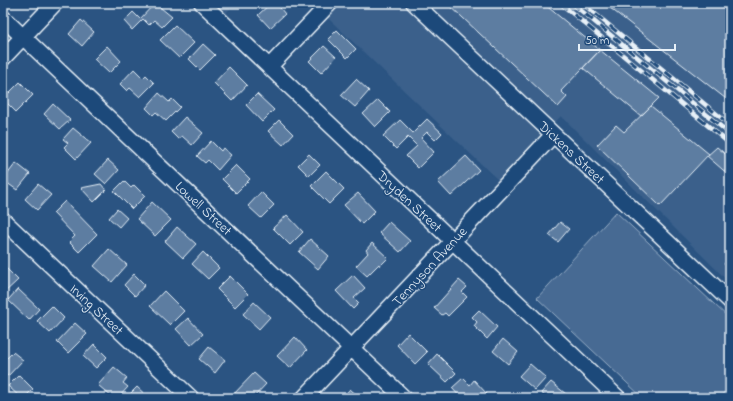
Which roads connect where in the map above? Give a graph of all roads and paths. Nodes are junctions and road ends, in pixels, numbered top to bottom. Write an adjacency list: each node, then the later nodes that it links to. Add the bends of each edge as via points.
1 (55, 3): 6 (street)
2 (202, 3): 8 (street, Dryden Street)
3 (330, 3): 8 (street)
4 (414, 3): 9 (street, Dickens Street)
5 (3, 18): 6 (street, Lowell Street)
6 (23, 37): 7 (street); 13 (street, Lowell Street)
7 (3, 58)
8 (269, 67): 11 (street, Dryden Street)
9 (553, 135): 11 (street, Tennyson Avenue); 12 (street, Dickens Street)
10 (3, 220): 14 (street, Irving Street)
11 (453, 241): 13 (street, Tennyson Avenue); 17 (street, Dryden Street)
12 (730, 301)
13 (351, 348): 15 (street, Tennyson Avenue); 16 (street, Lowell Street)
14 (191, 398)
15 (304, 398)
16 (404, 398)
17 (618, 398)

